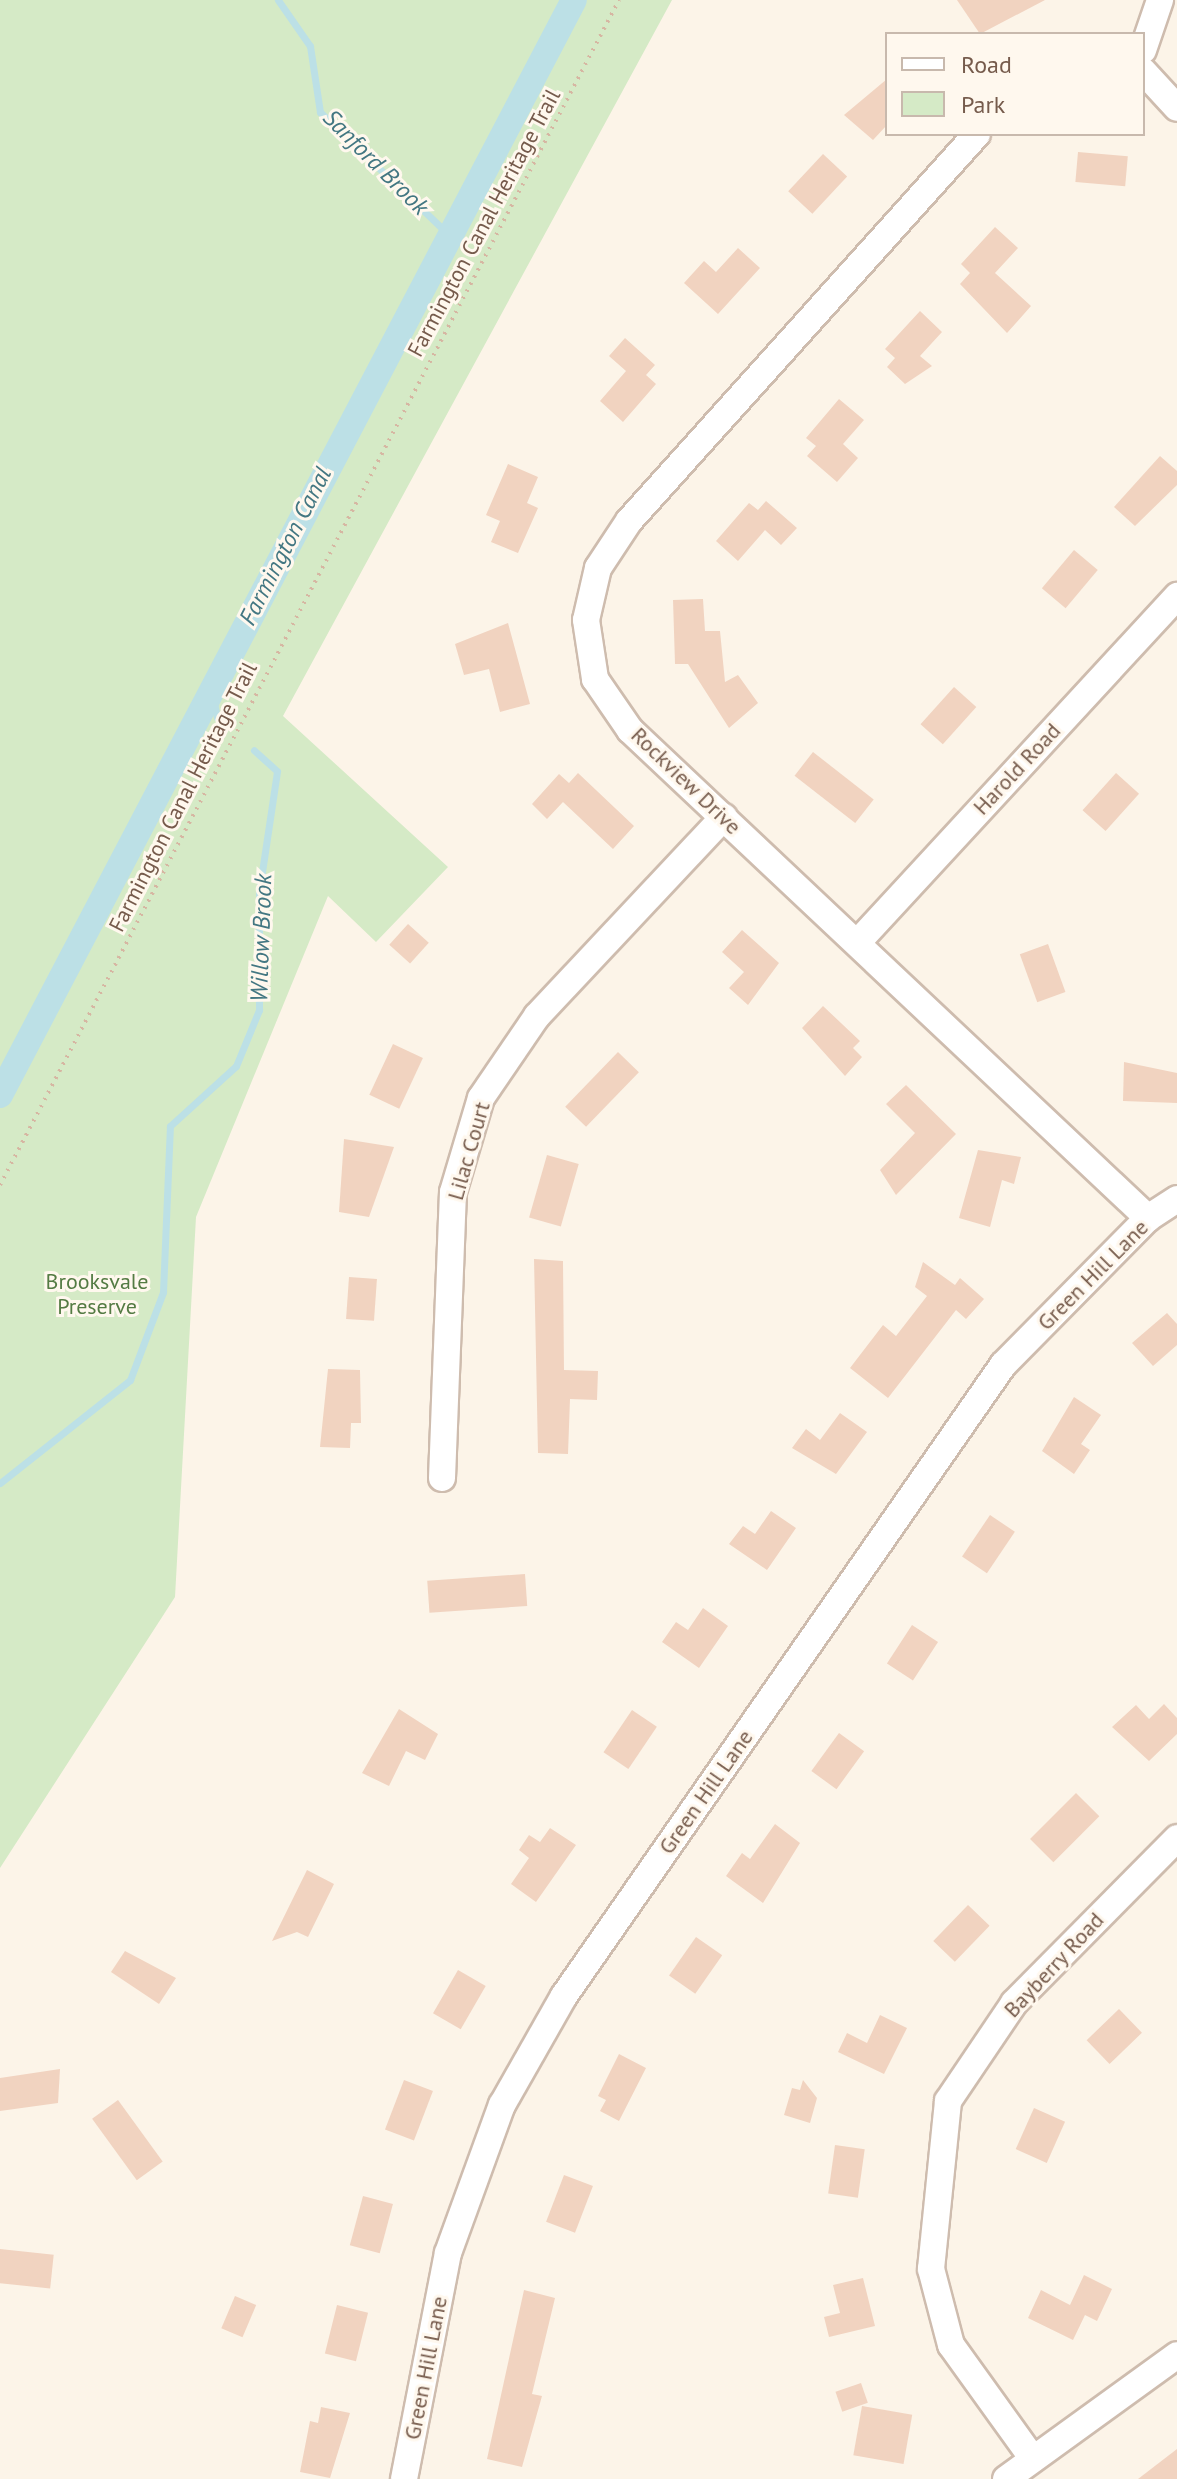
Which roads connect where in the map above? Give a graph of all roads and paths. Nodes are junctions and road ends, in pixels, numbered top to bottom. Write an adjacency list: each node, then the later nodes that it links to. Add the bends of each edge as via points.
1 (619, 0): 10 (path, Farmington Canal Heritage Trail)
2 (1160, 0): 3 (street)
3 (1145, 44)
4 (1145, 73): 5 (street)
5 (1177, 108)
6 (975, 136): 8 (street, Rockview Drive, via 629,521 598,568 586,620 595,679 630,730)
7 (1177, 596): 9 (street, Harold Road)
8 (724, 817): 9 (street, Rockview Drive); 13 (street, Lilac Court, via 537,1016 481,1098 453,1192)
9 (858, 942): 12 (street, Rockview Drive)
10 (0, 1185)
11 (1177, 1199): 12 (street, Green Hill Lane)
12 (1148, 1218): 17 (street, Green Hill Lane, via 1003,1365 564,1996 502,2105 448,2253)
13 (442, 1478)
14 (1177, 1838): 16 (street, Bayberry Road, via 1014,2003 948,2101 931,2269 951,2345)
15 (1177, 2355): 16 (street)
16 (1033, 2459): 18 (street)
17 (404, 2479)
18 (1006, 2479)

